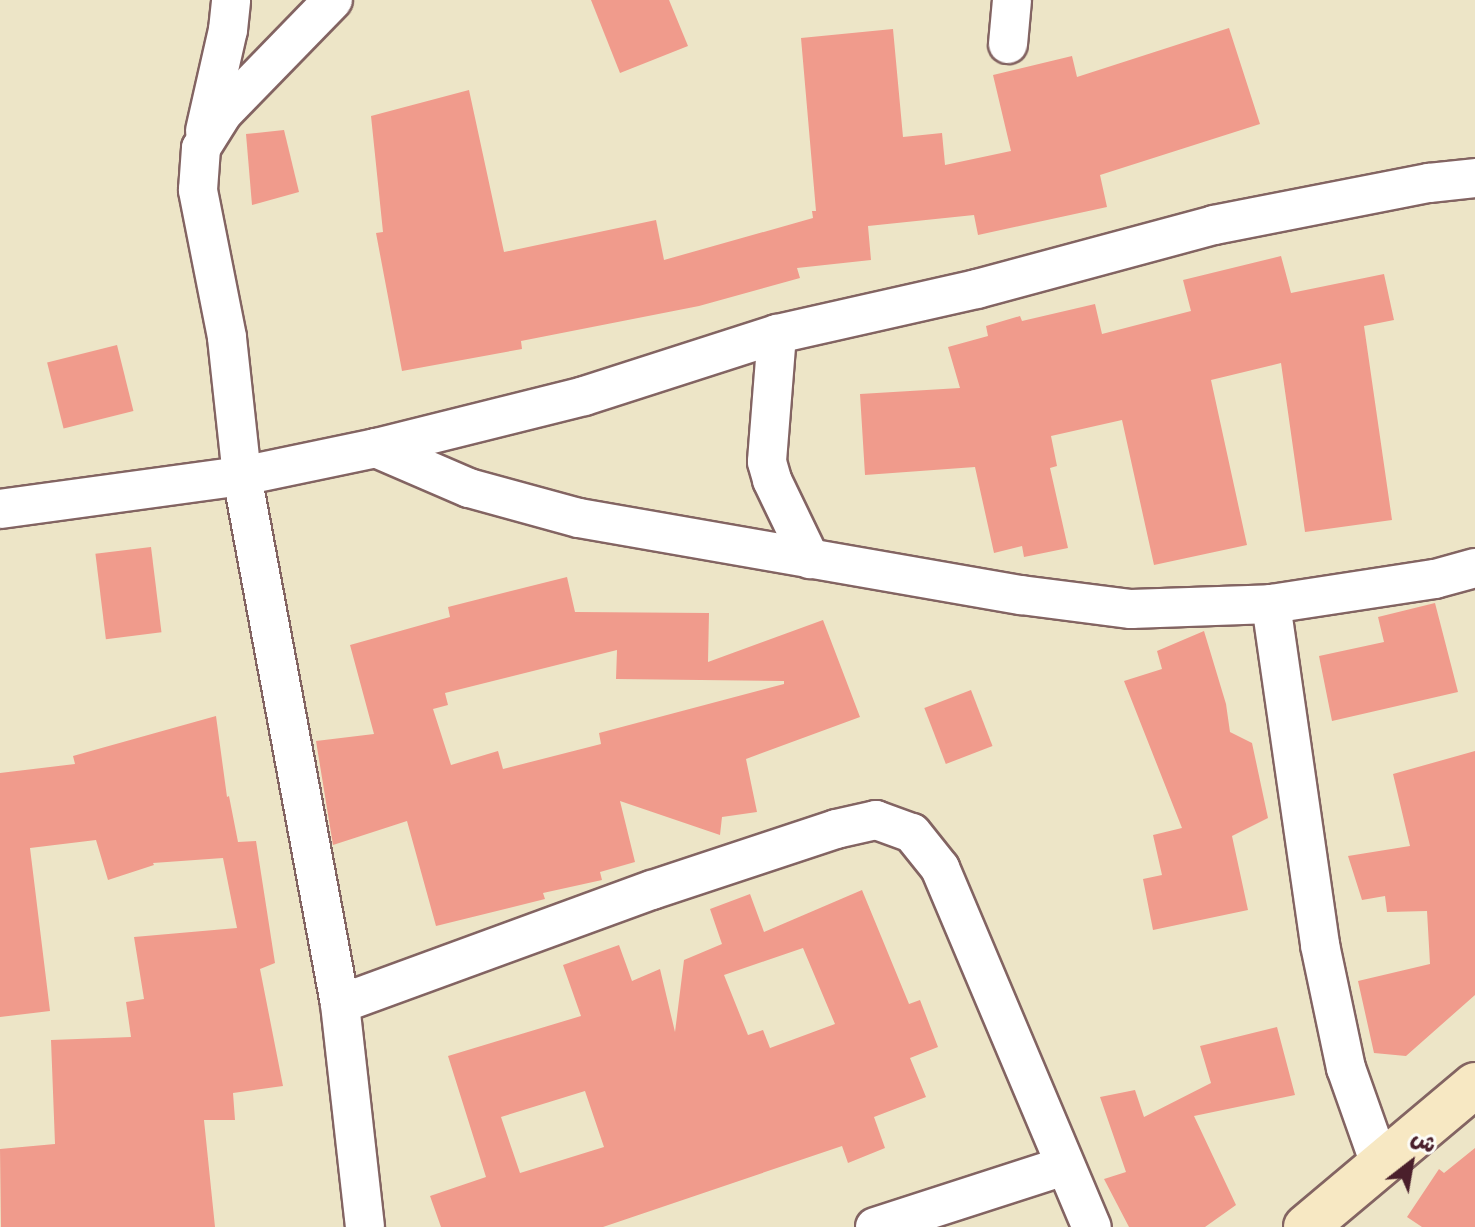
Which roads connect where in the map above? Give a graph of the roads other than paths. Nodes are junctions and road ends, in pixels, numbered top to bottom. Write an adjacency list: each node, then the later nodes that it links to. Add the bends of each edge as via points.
1 (231, 0): 5 (street)
2 (333, 0): 5 (street, via 222,114)
3 (1012, 0): 4 (street)
4 (1008, 44)
5 (201, 148): 9 (street, via 198,190 227,337)
6 (1475, 178): 7 (street, via 1214,225 977,289)
7 (777, 334): 8 (street, via 584,396); 11 (street, via 767,462)
8 (376, 448): 9 (street); 11 (street, via 469,488 579,518)
9 (242, 476): 10 (street); 14 (street)
10 (0, 509)
11 (810, 559): 13 (street, via 1131,609)
12 (1475, 568): 13 (street)
13 (1271, 604): 16 (street, via 1320,945 1346,1068)
14 (340, 1004): 17 (street, via 652,890 876,820 912,833 940,868); 18 (street)
15 (1475, 1085): 16 (street)
16 (1380, 1164): 21 (street)
17 (1064, 1166): 19 (street); 20 (street)
18 (365, 1227)
19 (875, 1227)
20 (1092, 1227)
21 (1306, 1227)

